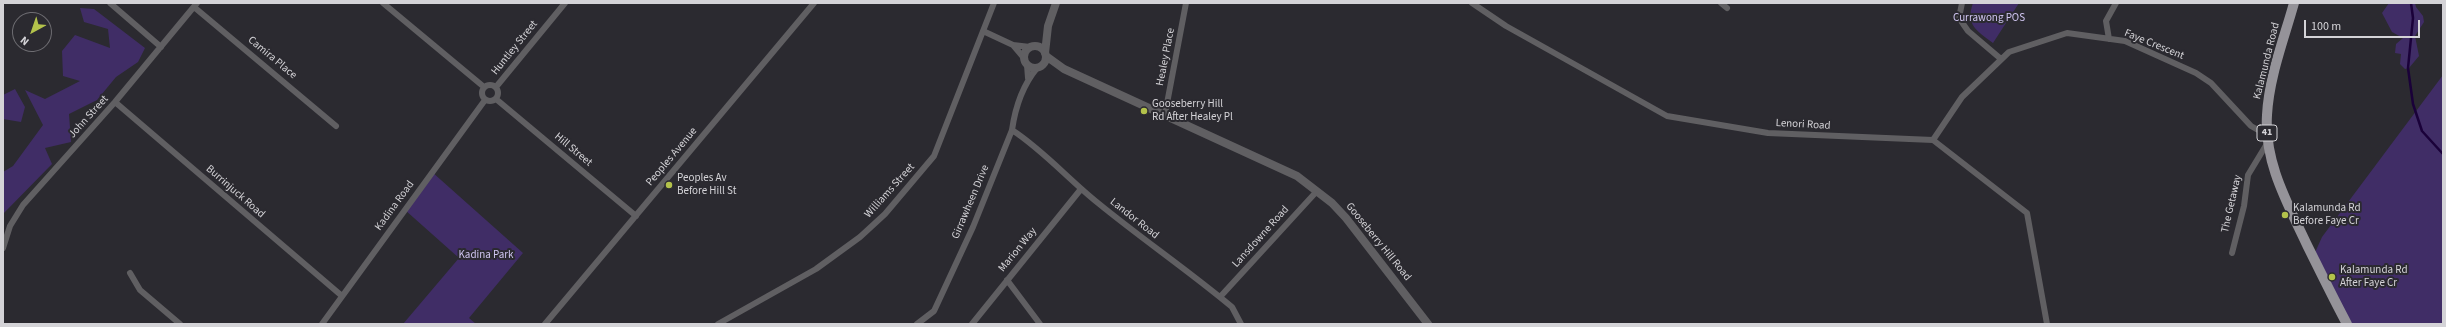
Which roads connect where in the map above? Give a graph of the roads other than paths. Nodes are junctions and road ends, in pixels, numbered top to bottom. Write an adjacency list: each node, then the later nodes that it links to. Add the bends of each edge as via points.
1 (110, 3): 20 (street)
2 (383, 3): 27 (street)
3 (565, 3): 28 (street, Huntley Street)
4 (814, 3): 39 (street, Peoples Avenue)
5 (994, 3): 16 (street, Williams Street)
6 (1056, 3): 15 (street)
7 (1186, 3): 32 (street, Healey Place)
8 (1472, 3): 36 (street, Lenori Road, via 1520,34 1667,116 1768,133)
9 (1721, 3): 14 (street)
10 (1962, 3): 22 (street, via 1959,18 1968,31)
11 (2116, 3): 17 (street, via 2106,21)
12 (2294, 3): 35 (main road, Kalamunda Road / 41, via 2269,96)
13 (196, 5): 20 (street, John Street); 33 (street, Camira Place)
14 (1727, 8)
15 (1048, 26): 19 (street); 21 (street)
16 (983, 31): 18 (street); 49 (street, Williams Street, via 934,156 885,214 860,237 807,275)
17 (2109, 39): 22 (street, Faye Crescent, via 2067,33 2009,52); 35 (street, Faye Crescent, via 2125,42 2196,73 2211,83 2251,126)
18 (1013, 45): 19 (street); 23 (street)
19 (1032, 46): 21 (street, via 1042,48); 23 (street, via 1024,53)
20 (161, 47): 31 (street, John Street)
21 (1046, 55): 24 (street, via 1044,64); 25 (street, Gooseberry Hill Road)
22 (2001, 59): 36 (street, Faye Crescent, via 1962,97)
23 (1025, 62): 24 (street); 26 (street, Girrawheen Drive)
24 (1038, 68): 25 (street, Gooseberry Hill Road); 26 (street, Girrawheen Drive)
25 (1064, 69): 32 (street, Gooseberry Hill Road)
26 (1028, 78): 34 (street, Girrawheen Drive, via 1014,116)
27 (484, 87): 28 (street); 30 (street, via 482,94)
28 (496, 87): 29 (street)
29 (496, 98): 30 (street, via 491,101); 39 (street, Hill Street)
30 (485, 100): 44 (street, Kadina Road)
31 (115, 102): 40 (street, John Street, via 23,205 10,226); 44 (street, Burrinjuck Road)
32 (1165, 114): 38 (street, Gooseberry Hill Road, via 1297,176)
33 (336, 126)
34 (1012, 130): 37 (street, Landor Road, via 1032,143); 50 (street, Girrawheen Drive, via 973,227 934,311)
35 (2268, 138): 41 (street, The Getaway, via 2248,175 2244,206); 56 (main road, Kalamunda Road / 41, via 2276,177)
36 (1934, 140): 55 (street, via 2027,213)
37 (1081, 189): 43 (street, Marion Way); 45 (street, Landor Road)
38 (1317, 190): 45 (street, Lansdowne Road); 54 (street, Gooseberry Hill Road, via 1346,218)
39 (636, 216): 48 (street, Peoples Avenue)
40 (3, 248)
41 (2232, 253)
42 (130, 273): 46 (street, via 140,290)
43 (1007, 280): 51 (street, Marion Way); 52 (street)
44 (342, 296): 47 (street, Kadina Road)
45 (1220, 297): 53 (street, Landor Road, via 1232,307)
46 (180, 324)
47 (322, 324)
48 (546, 324)
49 (718, 324)
50 (917, 324)
51 (972, 324)
52 (1040, 324)
53 (1241, 324)
54 (1428, 324)
55 (2047, 324)
56 (2347, 324)

